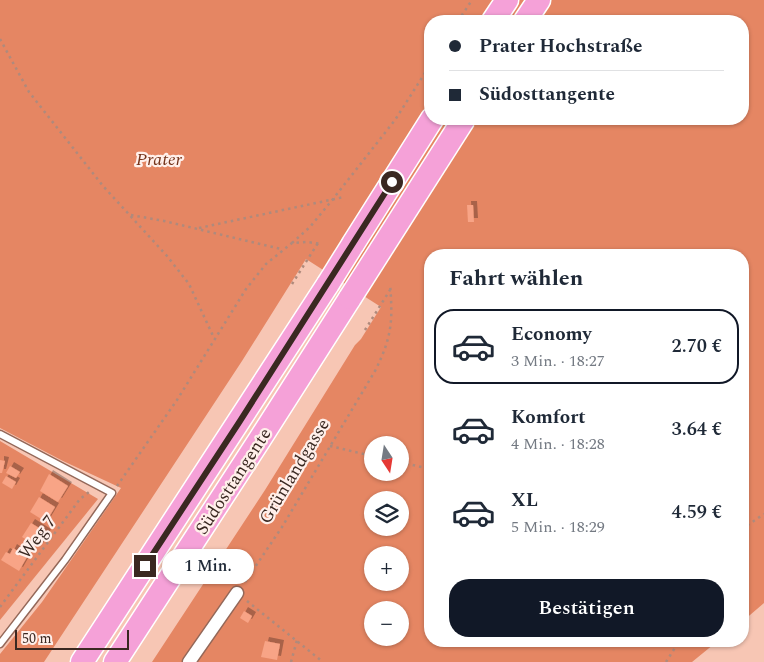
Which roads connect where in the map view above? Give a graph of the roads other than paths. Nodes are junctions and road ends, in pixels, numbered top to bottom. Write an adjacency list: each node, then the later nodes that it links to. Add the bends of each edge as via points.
1 (507, 0): 3 (highway)
2 (539, 0): 4 (highway)
3 (497, 15)
4 (529, 15)
5 (428, 125): 10 (highway, Südosttangente, bridge)
6 (460, 125): 11 (highway, Südosttangente, bridge, via 266,431)
7 (0, 434): 9 (lane, via 112,493)
8 (238, 593): 12 (street)
9 (0, 644)
10 (82, 662)
11 (114, 662)
12 (189, 662)

